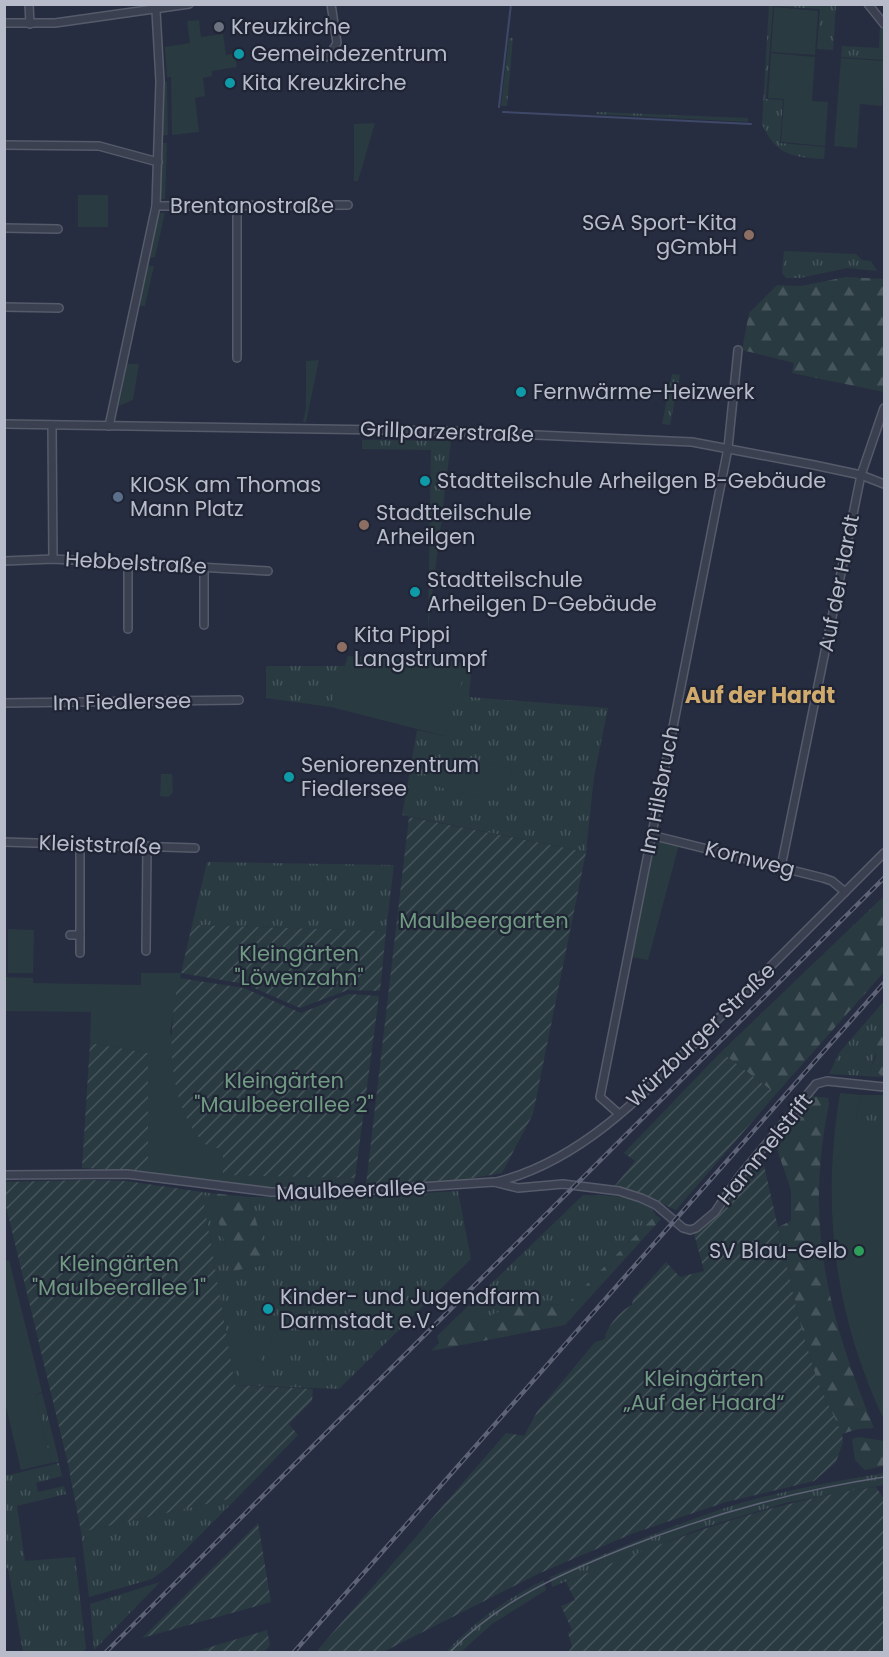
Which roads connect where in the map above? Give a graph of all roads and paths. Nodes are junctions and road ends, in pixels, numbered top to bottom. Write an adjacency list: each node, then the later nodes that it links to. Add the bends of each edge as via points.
1 (29, 4): 8 (street)
2 (189, 4): 6 (street)
3 (331, 4): 10 (street, via 337,43 329,56)
4 (868, 4): 9 (street)
5 (142, 8): 6 (street); 8 (street)
6 (156, 10): 12 (street, via 160,81)
7 (4, 23): 8 (street)
8 (30, 24)
9 (885, 24)
10 (320, 58)
11 (4, 145): 12 (street, via 99,146)
12 (158, 162): 14 (street)
13 (348, 205): 15 (street, Brentanostraße)
14 (156, 206): 15 (street, Brentanostraße); 25 (street)
15 (237, 206): 21 (street)
16 (4, 228): 17 (street)
17 (58, 229)
18 (4, 307): 19 (street)
19 (59, 308)
20 (738, 350): 26 (street, Im Hilsbruch)
21 (237, 358)
22 (885, 408): 27 (street, Auf der Hardt)
23 (4, 424): 24 (street, Grillparzerstraße)
24 (52, 425): 25 (street, Grillparzerstraße); 29 (street)
25 (109, 426): 26 (street, Grillparzerstraße, via 448,431 683,442)
26 (728, 448): 27 (street, Grillparzerstraße); 38 (street, Im Hilsbruch)
27 (861, 475): 28 (street, Grillparzerstraße); 44 (street, Auf der Hardt)
28 (885, 484)
29 (53, 558): 30 (street, Hebbelstraße); 31 (street, Hebbelstraße)
30 (4, 561)
31 (128, 563): 32 (street, Hebbelstraße); 35 (street)
32 (204, 567): 33 (street, Hebbelstraße); 34 (street)
33 (268, 571)
34 (204, 625)
35 (128, 629)
36 (239, 700): 37 (street, Im Fiedlersee)
37 (4, 704)
38 (651, 835): 44 (street, Kornweg); 51 (street, Im Hilsbruch, via 600,1097)
39 (4, 842): 40 (street, Kleiststraße)
40 (80, 844): 41 (street, Kleiststraße); 47 (street)
41 (147, 846): 42 (street, Kleiststraße); 48 (street)
42 (195, 848)
43 (885, 853): 45 (street, Würzburger Straße)
44 (781, 867): 45 (street, Kornweg, via 832,881)
45 (845, 892): 51 (street, Würzburger Straße)
46 (70, 934): 47 (street)
47 (80, 935): 49 (street)
48 (146, 951)
49 (80, 953)
50 (885, 1087): 54 (street, Hammelstrift, via 820,1082 739,1177 715,1212 696,1228)
51 (619, 1114): 53 (street, Würzburger Straße, via 589,1140 556,1159 524,1175)
52 (4, 1175): 53 (street, Maulbeerallee, via 127,1174 271,1192 370,1191)
53 (494, 1182): 54 (street, Maulbeerallee, via 518,1188 563,1184 619,1191 656,1205)
54 (686, 1230)

